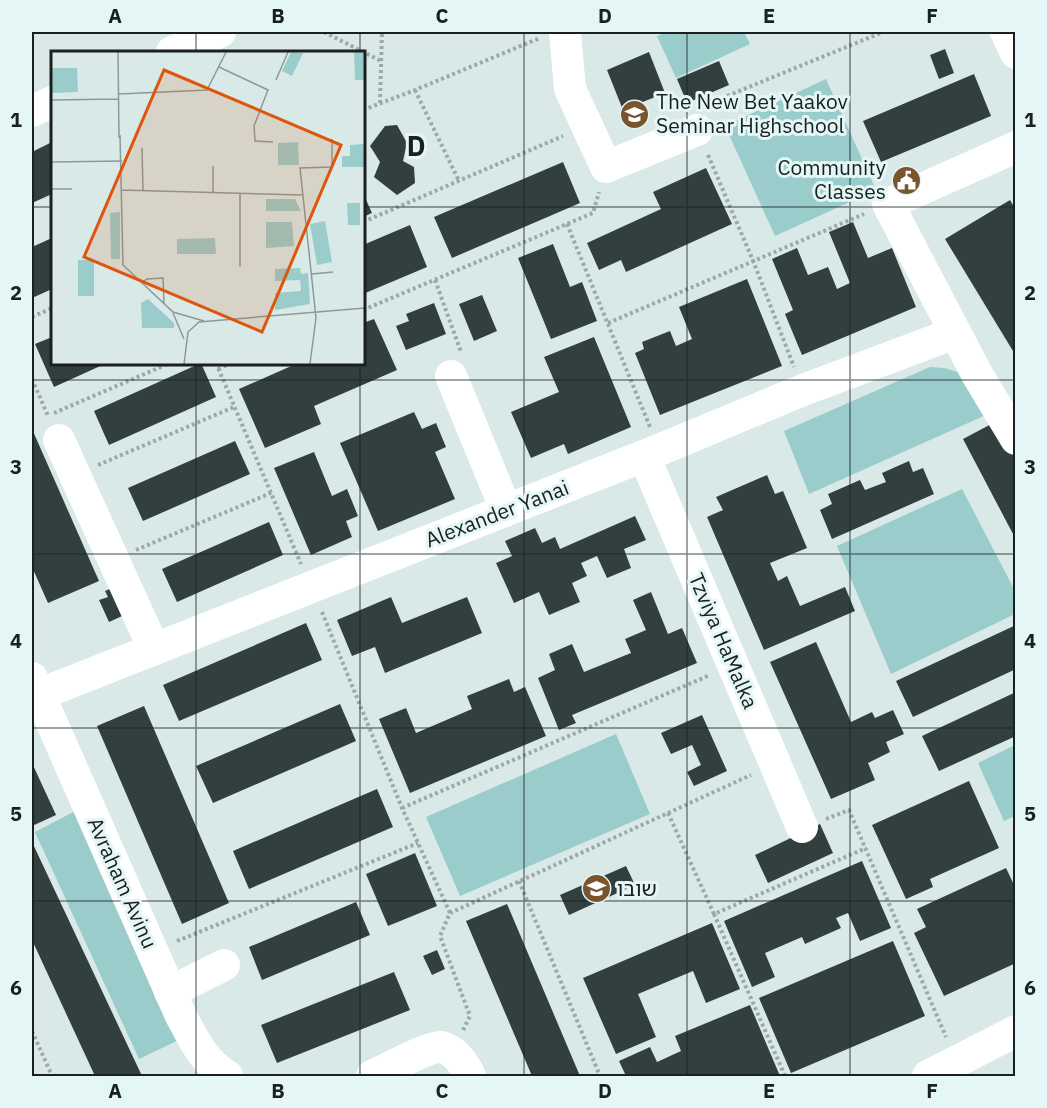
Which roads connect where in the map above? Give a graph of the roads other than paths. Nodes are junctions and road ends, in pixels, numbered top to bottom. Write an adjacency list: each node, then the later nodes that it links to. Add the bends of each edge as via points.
1 (220, 32): 4 (street)
2 (1006, 32): 5 (street)
3 (555, 34): 8 (street, via 570,89 606,167)
4 (174, 51)
5 (1016, 53)
6 (51, 102): 7 (street)
7 (32, 111)
8 (697, 130)
9 (1016, 147): 10 (street, via 888,204)
10 (955, 333): 13 (street); 14 (street, Alexander Yanai)
11 (451, 376): 15 (street)
12 (53, 428): 16 (street)
13 (1016, 440)
14 (652, 453): 15 (street, Alexander Yanai); 18 (street, Tzviya HaMalka)
15 (506, 510): 16 (street, Alexander Yanai)
16 (154, 649): 17 (street, Alexander Yanai)
17 (35, 687): 20 (street, Avraham Avinu)
18 (802, 827)
19 (224, 965): 20 (street)
20 (170, 992): 22 (street, Avraham Avinu, via 199,1050 212,1067)
21 (1016, 1030): 25 (street)
22 (227, 1077)
23 (372, 1077): 24 (street, via 440,1047 465,1065)
24 (470, 1077)
25 (928, 1077)

